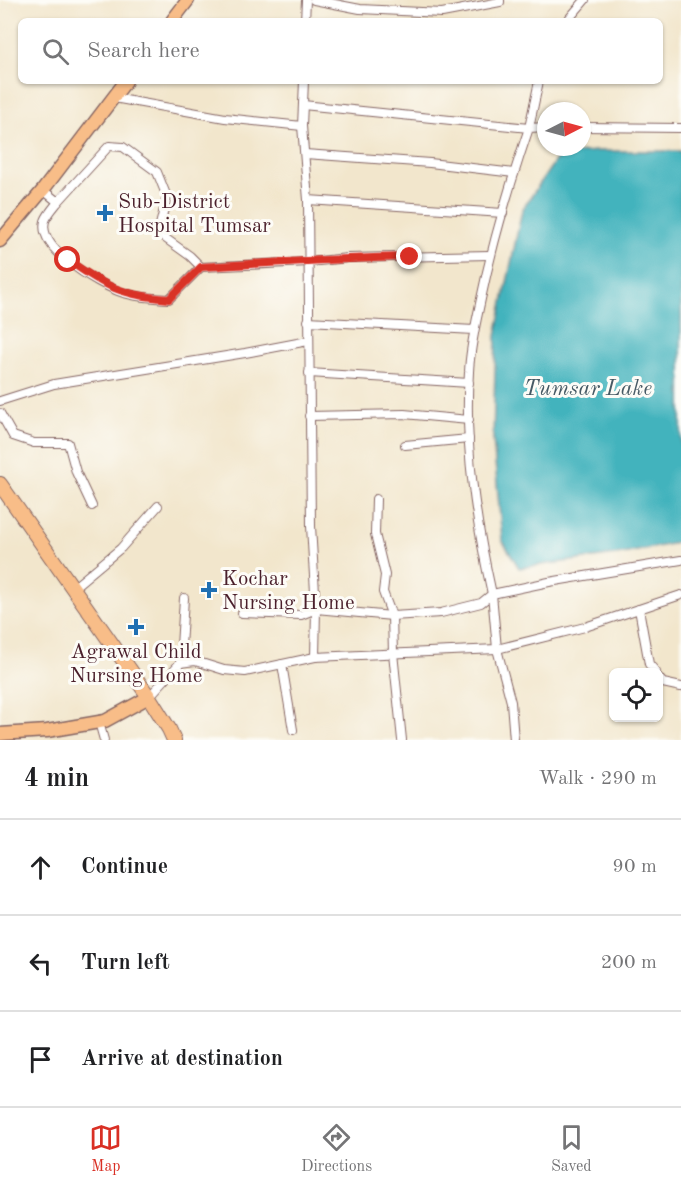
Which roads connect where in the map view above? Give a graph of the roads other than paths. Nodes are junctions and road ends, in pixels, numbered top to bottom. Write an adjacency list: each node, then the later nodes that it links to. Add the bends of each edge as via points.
1 (188, 0): 7 (main road)
2 (306, 0): 8 (street)
3 (314, 0): 6 (street)
4 (500, 0): 6 (street)
5 (585, 0): 9 (street)
6 (443, 17)
7 (174, 18)
8 (305, 18)
9 (570, 18)
10 (124, 84): 13 (main road)
11 (304, 84): 14 (street)
12 (538, 84): 17 (street)
13 (114, 98): 15 (street); 22 (main road)
14 (303, 105): 15 (street); 17 (street)
15 (302, 126): 20 (street)
16 (591, 127): 19 (street)
17 (529, 128): 18 (street); 21 (street)
18 (537, 128)
19 (681, 128)
20 (304, 154): 21 (street); 23 (street)
21 (514, 173): 25 (street)
22 (43, 190): 24 (street); 26 (main road)
23 (308, 200): 25 (street); 28 (street)
24 (58, 202): 29 (street, via 45,220 45,234 51,247 96,280 119,291 169,299); 29 (street, via 109,146 123,147 157,172 167,197 158,233)
25 (502, 213): 27 (street)
26 (0, 241)
27 (490, 255): 28 (street); 31 (street)
28 (309, 262): 29 (street); 30 (street)
29 (201, 267)
30 (308, 321): 31 (street); 32 (street)
31 (474, 330): 34 (street)
32 (308, 341): 33 (street); 35 (street, via 54,384)
33 (309, 374): 34 (street); 37 (street)
34 (469, 383): 38 (street)
35 (0, 401)
36 (0, 413): 43 (street, via 13,436 34,443 68,443)
37 (309, 416): 38 (street, via 404,414); 50 (street)
38 (469, 420): 39 (street)
39 (469, 439): 40 (street); 47 (street, via 474,499)
40 (405, 445)
41 (0, 484): 46 (highway)
42 (376, 499): 53 (street, via 375,534 385,575 383,592)
43 (92, 506)
44 (158, 506): 46 (street, via 121,548)
45 (681, 560): 47 (street)
46 (73, 588): 62 (highway)
47 (492, 594): 53 (street, via 481,603 441,613); 54 (street)
48 (681, 595): 51 (street)
49 (184, 598): 57 (street)
50 (316, 609): 52 (street, via 301,615); 53 (street); 56 (street)
51 (639, 609): 54 (street); 59 (street)
52 (242, 613)
53 (392, 616): 55 (street)
54 (497, 649): 55 (street); 69 (street, via 511,702)
55 (393, 653): 56 (street); 68 (street)
56 (315, 657): 58 (street)
57 (180, 663): 58 (street, via 195,662 245,672); 62 (street)
58 (282, 664): 64 (street)
59 (652, 668)
60 (663, 683): 61 (street)
61 (681, 687)
62 (149, 697): 63 (main road); 67 (highway)
63 (99, 722): 65 (main road); 66 (street)
64 (293, 730)
65 (0, 734)
66 (104, 740)
67 (174, 740)
68 (402, 740)
69 (514, 740)

